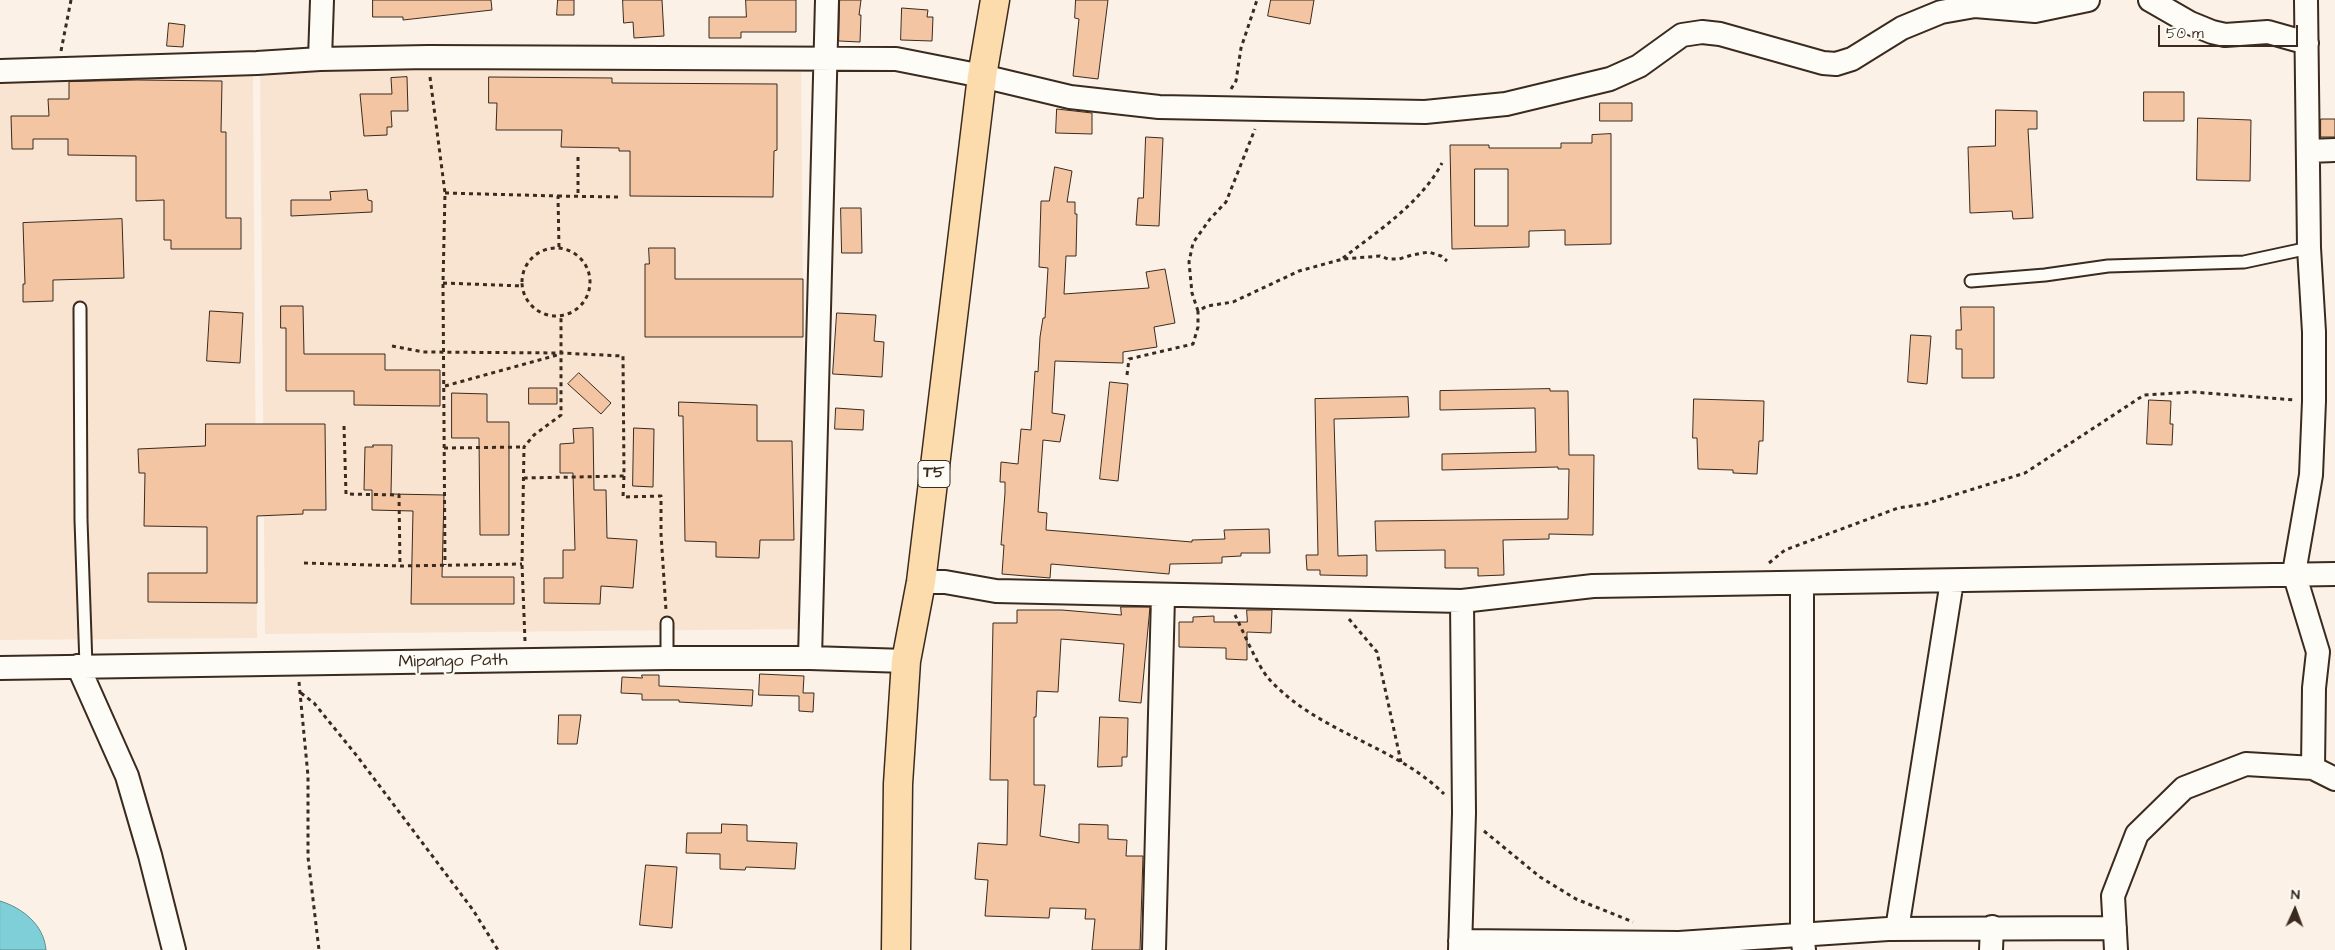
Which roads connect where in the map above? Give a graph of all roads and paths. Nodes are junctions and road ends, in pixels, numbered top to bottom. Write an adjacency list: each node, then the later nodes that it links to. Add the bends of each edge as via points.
1 (71, 0): 13 (path)
2 (322, 0): 12 (street)
3 (828, 0): 11 (street)
4 (995, 0): 15 (highway, T5)
5 (1257, 0): 16 (path, via 1241,48 1236,81)
6 (2088, 0): 17 (street, via 2035,11 1975,6 1941,12 1902,28 1836,64 1702,32 1682,35 1639,66 1610,79 1506,104 1425,112)
7 (2150, 0): 9 (street, via 2212,32 2225,35 2268,32)
8 (2306, 0): 9 (street)
9 (2307, 43): 19 (street)
10 (428, 57): 11 (street); 12 (street); 22 (path)
11 (825, 58): 15 (street, via 896,59); 63 (street)
12 (320, 59): 13 (street)
13 (57, 70): 14 (street)
14 (0, 71)
15 (982, 76): 16 (street, via 1070,97 1159,107); 54 (highway, T5)
16 (1218, 108): 17 (street)
17 (1260, 109): 34 (path, via 1251,142 1226,202 1193,243 1189,262 1192,293)
18 (2335, 150): 19 (street)
19 (2309, 151): 27 (street)
20 (578, 157): 24 (path)
21 (1442, 163): 28 (path, via 1438,172 1406,207)
22 (445, 193): 23 (path); 31 (path)
23 (558, 196): 24 (path); 26 (path)
24 (578, 197): 25 (path)
25 (620, 197)
26 (559, 248): 32 (path, via 546,250 530,260); 35 (path, via 575,253 582,260 590,279 590,289 582,303)
27 (2309, 248): 30 (lane, via 2244,262 2108,266); 41 (street)
28 (1343, 259): 29 (path, via 1380,256 1399,259 1429,252); 34 (path, via 1299,271 1233,302 1207,306)
29 (1447, 261)
30 (1971, 281)
31 (443, 283): 32 (path); 37 (path)
32 (522, 286): 35 (path, via 535,308)
33 (80, 308): 67 (lane)
34 (1198, 311): 39 (path, via 1193,344 1129,359)
35 (561, 316): 38 (path)
36 (392, 346): 37 (path)
37 (444, 352): 38 (path); 40 (path)
38 (561, 353): 40 (path); 44 (path, via 561,415); 45 (path, via 623,356)
39 (1127, 375)
40 (446, 386): 43 (path)
41 (2314, 401): 51 (street, via 2310,475); 56 (path, via 2193,392 2144,395 2025,473 1925,504 1898,508 1785,550)
42 (344, 426): 49 (path, via 346,494 399,495)
43 (444, 448): 44 (path); 50 (path)
44 (524, 448): 46 (path)
45 (624, 476): 46 (path); 61 (path, via 623,497 661,496)
46 (524, 478): 48 (path)
47 (304, 563): 49 (path)
48 (522, 564): 50 (path); 64 (path)
49 (400, 566): 50 (path)
50 (445, 566)
51 (2294, 573): 52 (street); 53 (street); 71 (street, via 2318,652)
52 (2335, 574)
53 (1952, 581): 55 (street); 77 (street)
54 (921, 582): 58 (street, via 946,582 996,591); 65 (highway, T5)
55 (1802, 583): 56 (street); 78 (street)
56 (1743, 584): 60 (street, via 1593,586)
57 (1224, 594): 58 (street); 59 (street); 70 (path, via 1268,678 1319,720)
58 (1162, 596): 84 (street)
59 (1331, 598): 60 (street); 70 (path, via 1377,652)
60 (1462, 601): 73 (street)
61 (667, 623): 62 (lane)
62 (667, 658): 63 (street, Mipango Path); 64 (street, Mipango Path)
63 (810, 658): 65 (street, Mipango Path)
64 (525, 661): 66 (street, Mipango Path)
65 (906, 661): 83 (highway, T5, via 898,784)
66 (297, 664): 67 (street, Mipango Path); 69 (path)
67 (82, 666): 68 (street, Mipango Path); 80 (street, via 126,776)
68 (0, 668)
69 (301, 693): 81 (path, via 308,776 308,857); 82 (path, via 314,703 362,764 473,910)
70 (1401, 763): 73 (path, via 1429,778)
71 (2313, 768): 72 (street); 76 (street, via 2246,764 2184,788 2137,834 2114,896)
72 (2335, 779)
73 (1464, 813): 74 (path, via 1540,877 1576,899); 79 (street)
74 (1635, 923)
75 (1992, 927): 76 (street); 77 (street); 85 (street)
76 (2115, 928): 86 (street)
77 (1897, 929): 78 (street)
78 (1803, 942): 79 (street)
79 (1460, 945)
80 (174, 950)
81 (319, 950)
82 (498, 950)
83 (896, 950)
84 (1154, 950)
85 (1991, 950)
86 (2116, 950)

